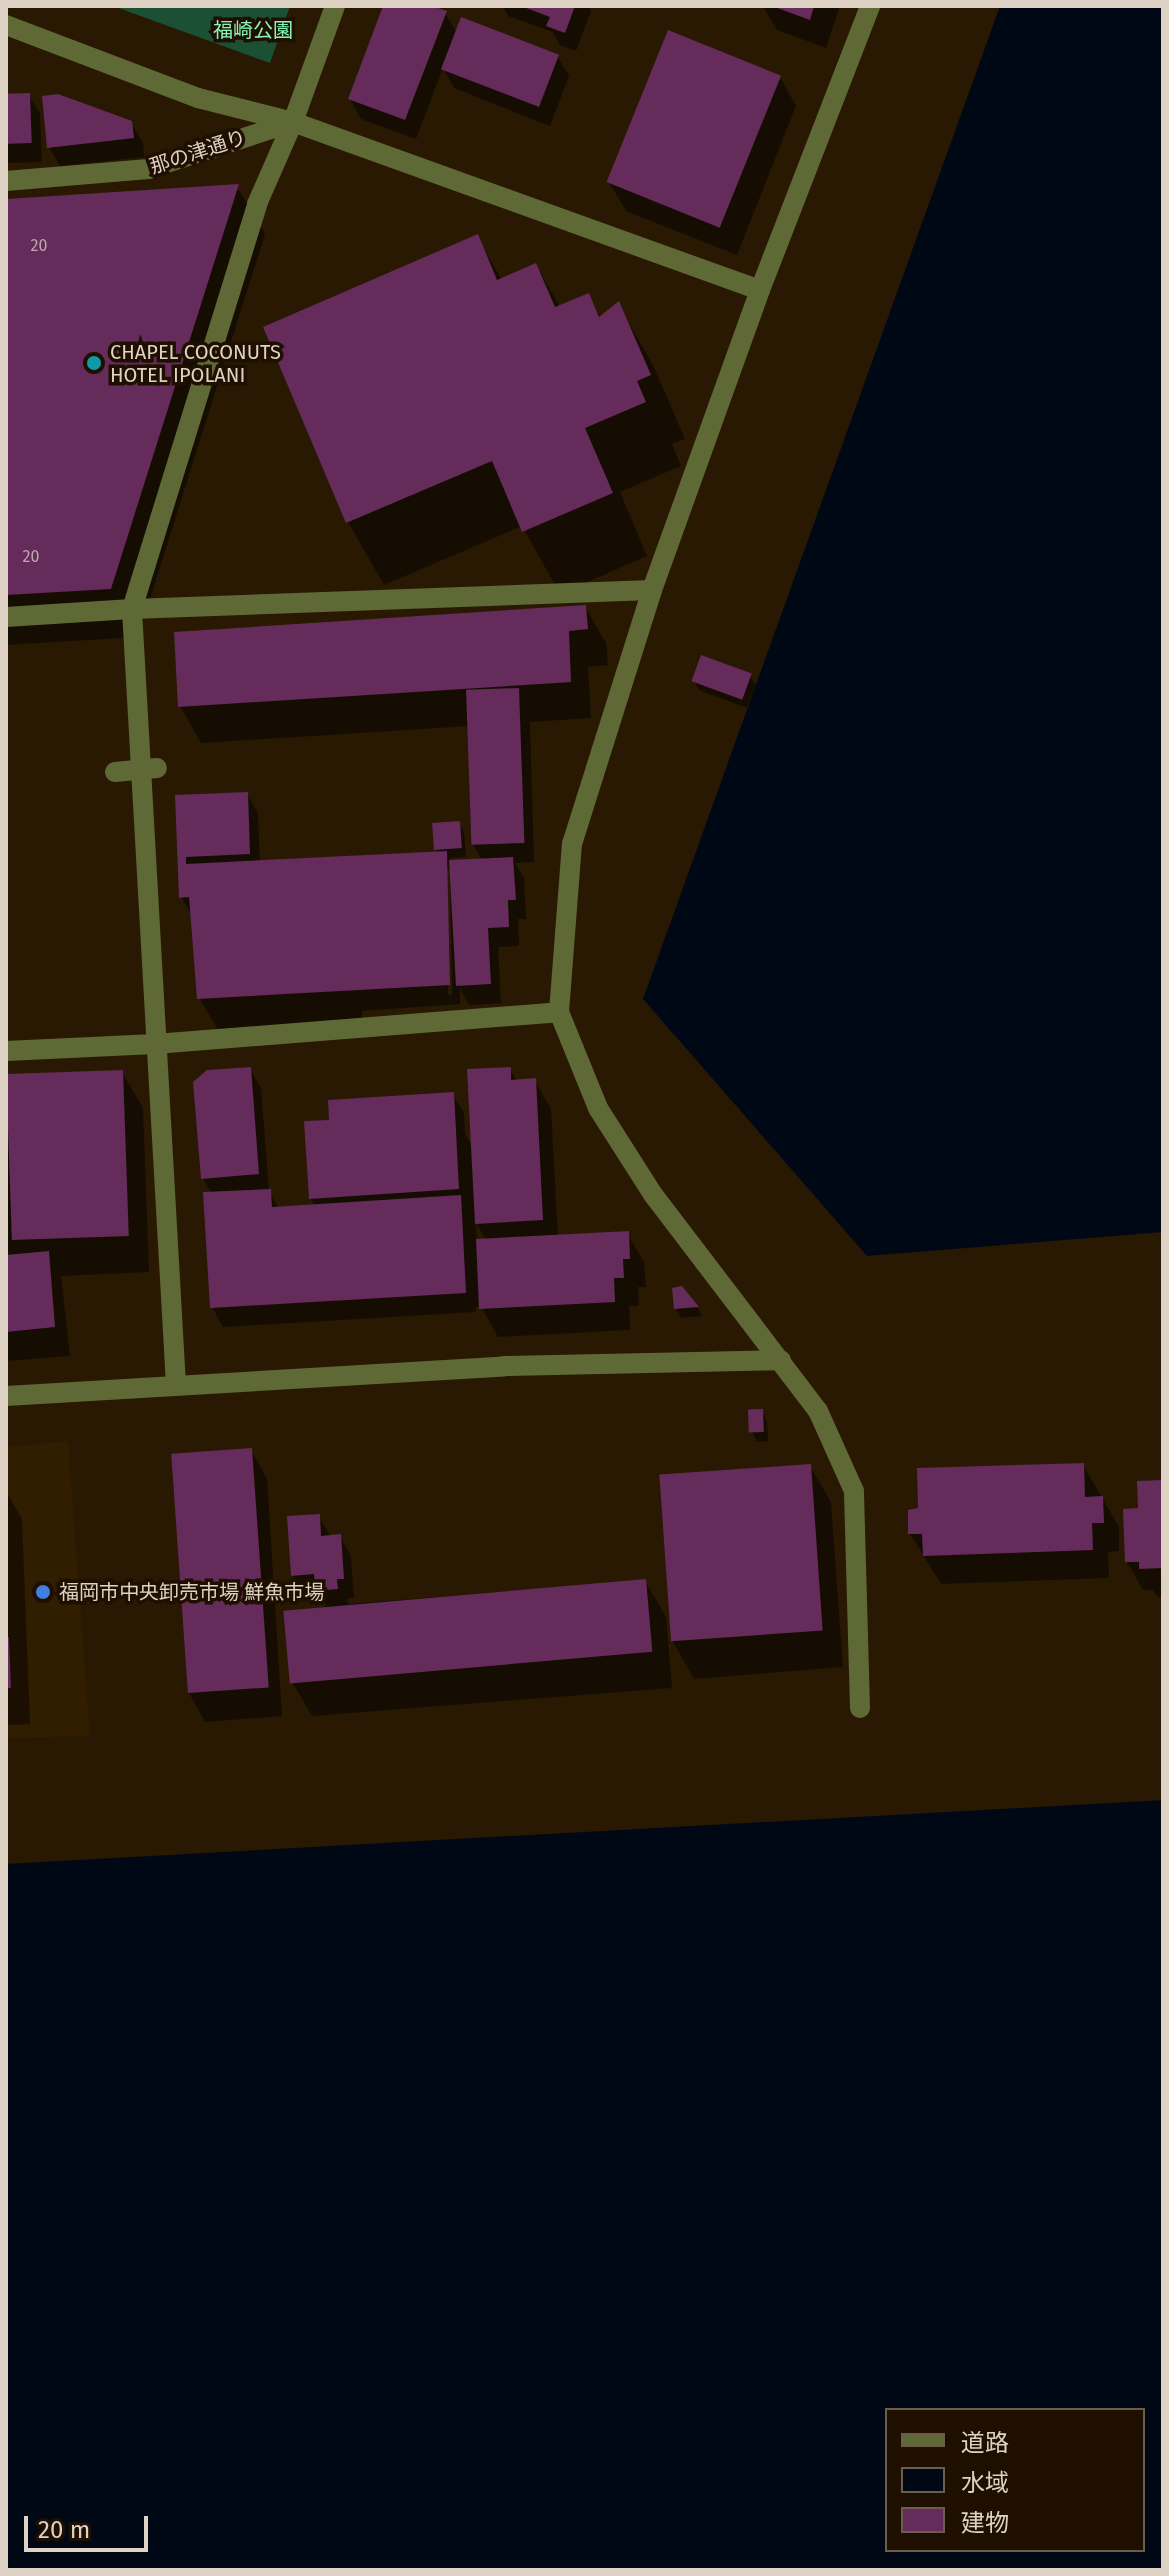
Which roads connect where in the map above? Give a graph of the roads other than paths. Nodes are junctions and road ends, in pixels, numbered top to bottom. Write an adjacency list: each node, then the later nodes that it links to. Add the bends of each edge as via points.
1 (335, 6): 4 (street)
2 (870, 6): 6 (street)
3 (6, 25): 4 (street, via 198,98)
4 (293, 122): 5 (street, 那の津通り, via 148,169); 6 (street); 8 (street, via 257,204)
5 (6, 181)
6 (760, 290): 7 (street)
7 (652, 590): 8 (street); 12 (street, via 572,844)
8 (132, 609): 9 (street); 10 (street)
9 (6, 617)
10 (149, 768): 11 (street); 13 (street)
11 (115, 772)
12 (559, 1012): 13 (street); 15 (street, via 598,1108 654,1196)
13 (155, 1044): 14 (street); 16 (street)
14 (6, 1051)
15 (781, 1360): 16 (street, via 504,1366); 18 (street, via 818,1411 854,1491)
16 (176, 1385): 17 (street)
17 (6, 1396)
18 (860, 1708)

